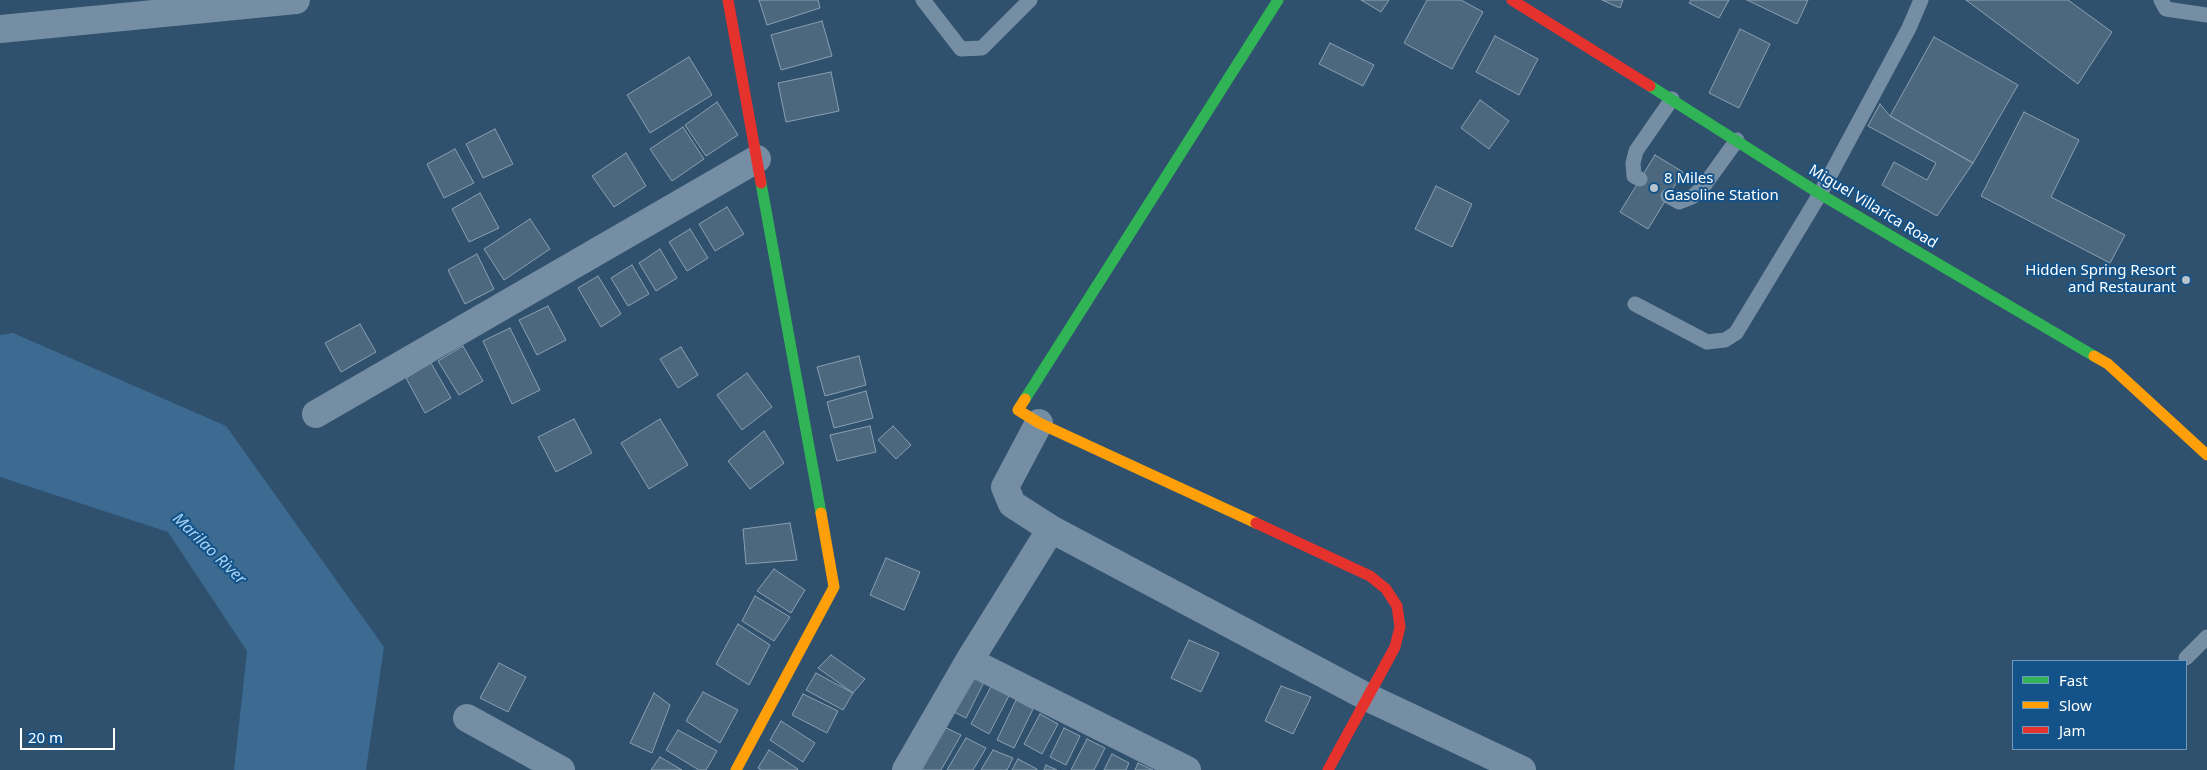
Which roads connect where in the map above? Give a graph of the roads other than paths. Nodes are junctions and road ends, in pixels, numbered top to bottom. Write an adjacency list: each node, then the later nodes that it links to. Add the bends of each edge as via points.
1 (296, 0): 10 (street)
2 (728, 0): 13 (street)
3 (922, 0): 4 (lane, via 961,49 982,48)
4 (1030, 0)
5 (1278, 0): 19 (street, via 1018,410)
6 (1512, 0): 11 (street, Miguel Villarica Road)
7 (1921, 0): 15 (lane)
8 (2161, 0): 9 (lane, via 2166,10)
9 (2207, 15)
10 (0, 29)
11 (1672, 99): 12 (street, Miguel Villarica Road); 14 (lane, via 1636,151 1634,176)
12 (1737, 140): 15 (street, Miguel Villarica Road); 16 (lane, via 1692,197 1679,202)
13 (757, 159): 18 (street); 28 (street, via 834,587)
14 (1640, 179)
15 (1820, 194): 17 (lane, via 1736,333 1725,340 1707,342); 20 (street, Miguel Villarica Road, via 2108,364)
16 (1668, 196)
17 (1635, 304)
18 (316, 414)
19 (1039, 422): 21 (street, via 1004,487 1012,504); 25 (street, via 1370,576 1386,589 1397,606 1400,627 1394,647)
20 (2207, 455)
21 (1051, 529): 24 (street); 25 (street)
22 (2207, 637): 23 (lane)
23 (2186, 658)
24 (969, 661): 29 (street); 30 (street)
25 (1369, 698): 31 (street); 32 (street)
26 (467, 718): 27 (street)
27 (561, 770)
28 (736, 770)
29 (906, 770)
30 (1187, 770)
31 (1328, 770)
32 (1522, 770)

